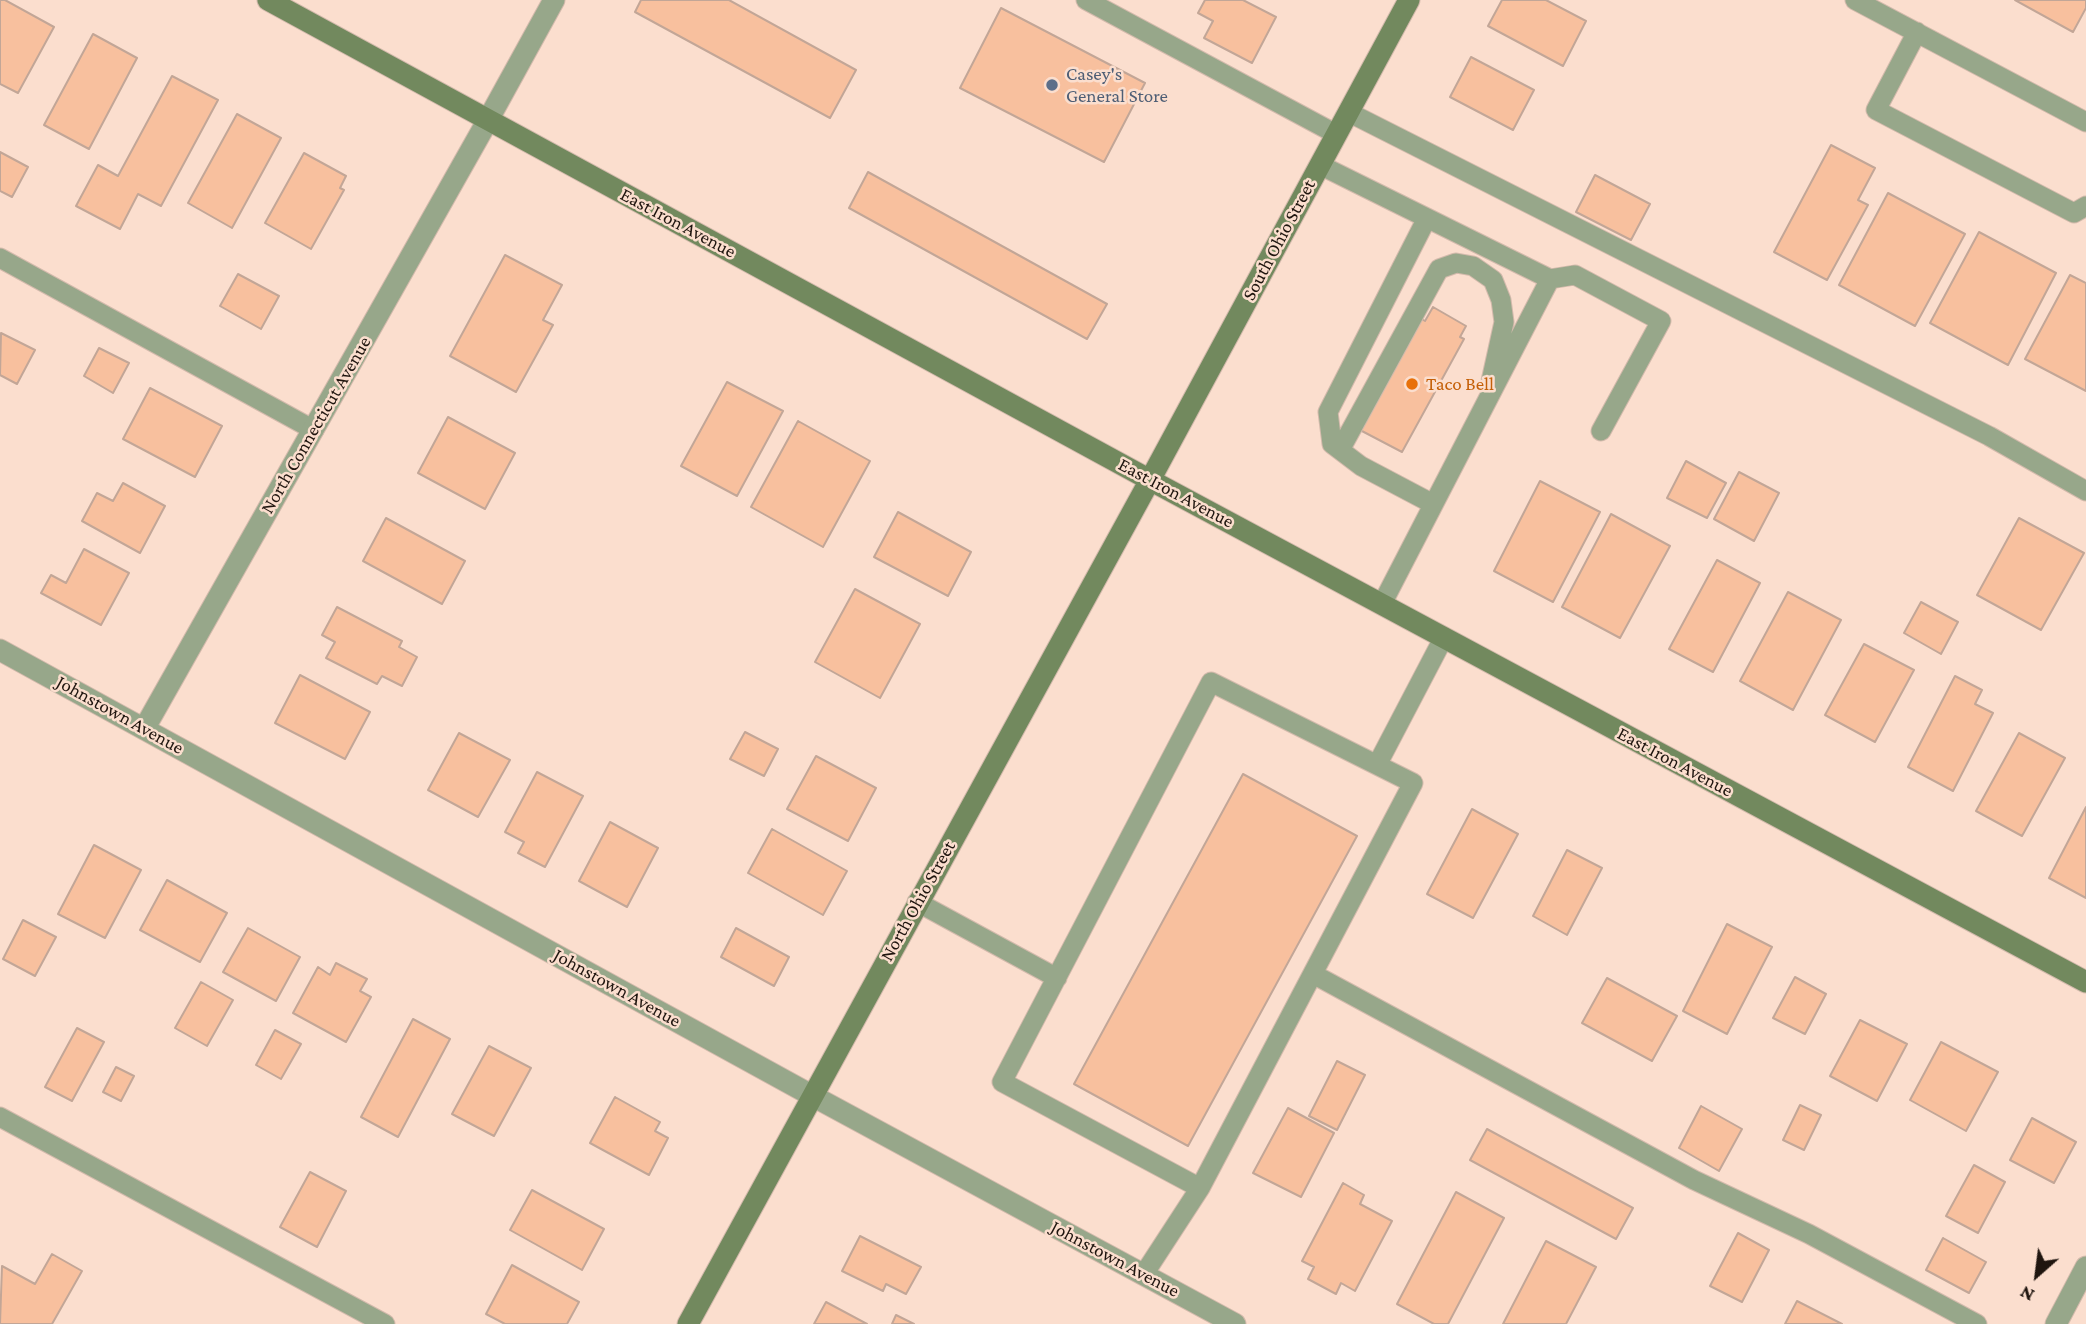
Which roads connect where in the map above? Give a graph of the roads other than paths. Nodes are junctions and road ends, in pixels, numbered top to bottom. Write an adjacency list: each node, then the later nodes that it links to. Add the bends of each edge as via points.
1 (268, 0): 8 (street, East Iron Avenue)
2 (554, 0): 8 (street, North Connecticut Avenue)
3 (1086, 0): 10 (lane)
4 (1409, 0): 7 (street, South Ohio Street)
5 (1855, 0): 6 (lane)
6 (1917, 32): 9 (lane); 12 (lane, via 1876,110 2074,213)
7 (1348, 113): 10 (street, South Ohio Street); 21 (lane, via 1977,430)
8 (488, 120): 17 (street, North Connecticut Avenue); 20 (street, East Iron Avenue)
9 (2086, 122)
10 (1336, 134): 11 (street, South Ohio Street)
11 (1320, 165): 13 (lane); 20 (street, South Ohio Street)
12 (2086, 206)
13 (1427, 218): 15 (lane); 19 (lane, via 1328,412 1332,444)
14 (0, 258): 17 (lane)
15 (1550, 279): 16 (lane); 18 (lane, via 1575,275 1661,321)
16 (1490, 396): 19 (lane, via 1504,322 1501,300 1493,280 1473,266 1456,263 1439,268); 22 (lane)
17 (314, 430): 26 (street, North Connecticut Avenue)
18 (1601, 431)
19 (1340, 450): 22 (lane)
20 (1150, 480): 23 (street, East Iron Avenue); 28 (street, North Ohio Street)
21 (2086, 491)
22 (1433, 504): 23 (lane)
23 (1382, 604): 24 (street, East Iron Avenue)
24 (1444, 637): 27 (lane); 31 (street, East Iron Avenue)
25 (0, 649): 26 (street, Johnstown Avenue)
26 (144, 729): 32 (street, Johnstown Avenue)
27 (1377, 765): 29 (lane, via 1413,783); 30 (lane, via 1211,682)
28 (917, 902): 30 (lane); 32 (street, North Ohio Street)
29 (1313, 974): 34 (lane); 40 (lane, via 1694,1180 1822,1240)
30 (1056, 978): 34 (lane, via 1002,1082)
31 (2086, 982)
32 (811, 1095): 36 (street, Johnstown Avenue); 38 (street, North Ohio Street)
33 (0, 1117): 37 (lane)
34 (1200, 1188): 36 (lane)
35 (2086, 1267): 41 (street)
36 (1144, 1274): 39 (street, Johnstown Avenue)
37 (385, 1324)
38 (688, 1324)
39 (1235, 1324)
40 (1977, 1324)
41 (2056, 1324)

